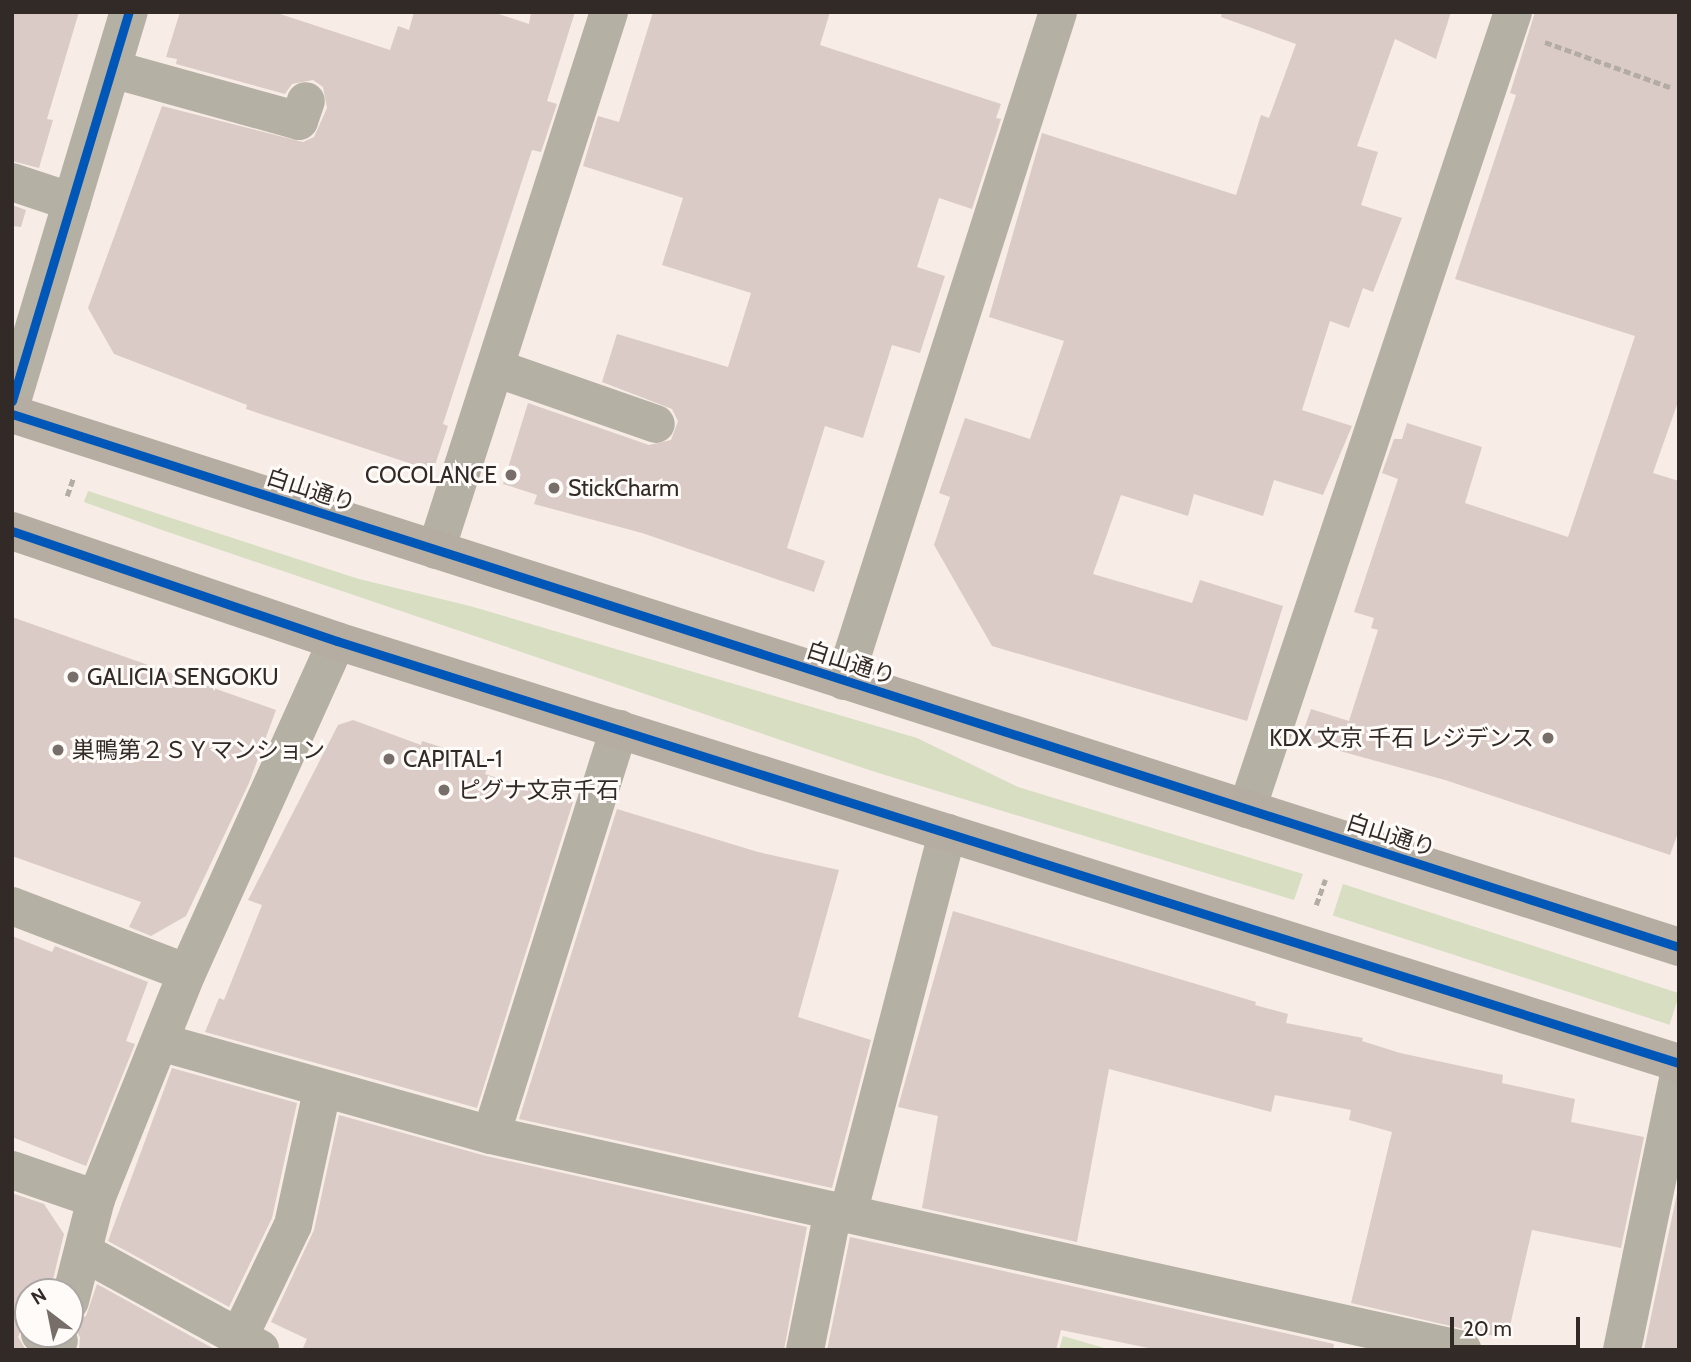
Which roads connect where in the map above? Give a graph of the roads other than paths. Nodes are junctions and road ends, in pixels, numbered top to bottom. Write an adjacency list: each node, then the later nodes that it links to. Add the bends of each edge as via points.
1 (130, 12): 5 (street)
2 (610, 12): 9 (street)
3 (1058, 12): 16 (street)
4 (1511, 20): 18 (street)
5 (112, 69): 6 (street, via 299,121); 8 (street)
6 (306, 101)
7 (12, 182): 8 (street)
8 (72, 202): 10 (street)
9 (498, 369): 12 (street); 14 (street)
10 (12, 401)
11 (12, 414): 14 (highway, 白山通り)
12 (656, 424)
13 (12, 531): 15 (highway)
14 (436, 550): 16 (highway, 白山通り)
15 (337, 641): 17 (highway); 22 (street)
16 (844, 681): 18 (highway, 白山通り)
17 (619, 729): 19 (highway); 27 (street)
18 (1247, 809): 21 (highway, 白山通り)
19 (947, 833): 24 (highway); 30 (street)
20 (12, 906): 22 (street)
21 (1677, 939)
22 (187, 974): 23 (street)
23 (160, 1042): 26 (street); 29 (street)
24 (1679, 1063)
25 (1679, 1075): 36 (street)
26 (322, 1091): 27 (street); 33 (street, via 293,1225)
27 (491, 1135): 30 (street)
28 (12, 1170): 29 (street)
29 (96, 1199): 31 (street)
30 (841, 1213): 34 (street); 35 (street)
31 (83, 1252): 32 (street); 33 (street)
32 (76, 1278)
33 (250, 1343)
34 (805, 1350)
35 (1462, 1350)
36 (1622, 1350)

